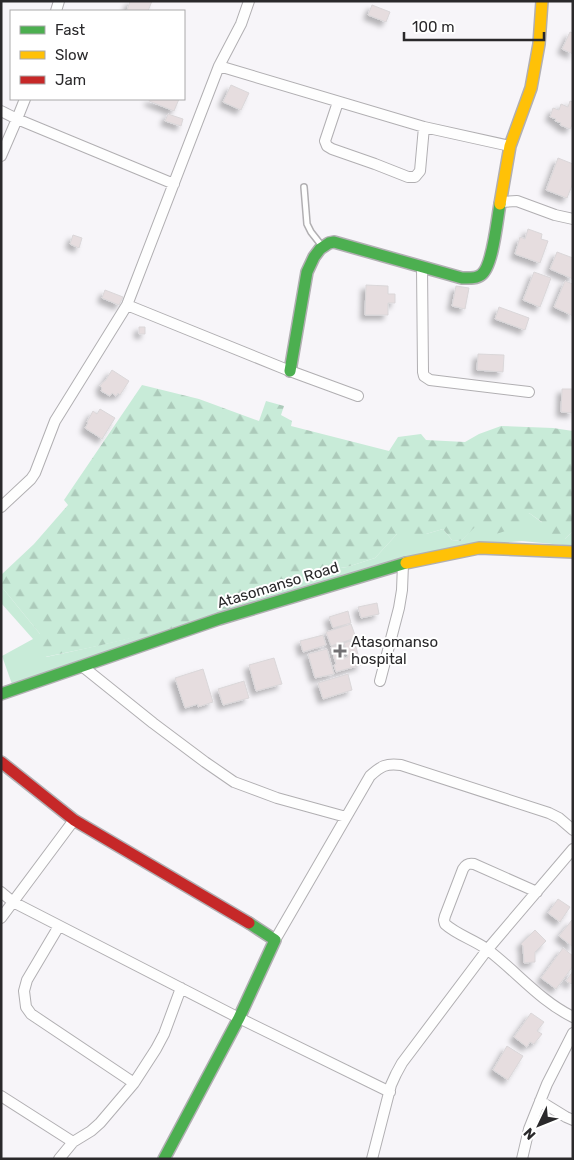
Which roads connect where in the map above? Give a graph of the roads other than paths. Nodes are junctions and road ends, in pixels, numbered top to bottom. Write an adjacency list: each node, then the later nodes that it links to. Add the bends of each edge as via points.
1 (249, 1): 3 (street)
2 (542, 1): 9 (street, via 539,44 530,88)
3 (219, 66): 5 (street); 12 (street)
4 (24, 100): 7 (street)
5 (338, 102): 8 (street); 8 (street, via 325,141 327,146 408,177 415,177 420,171)
6 (1, 111): 7 (street)
7 (17, 119): 10 (street); 12 (street)
8 (424, 127): 9 (street)
9 (510, 146): 11 (street)
10 (1, 156)
11 (504, 183): 14 (street); 15 (street)
12 (174, 184): 19 (street)
13 (304, 187): 17 (lane, via 308,224)
14 (517, 201): 15 (street); 16 (street)
15 (501, 202): 18 (street, via 490,262 481,276 462,278)
16 (573, 219)
17 (322, 246): 18 (street, via 334,242); 20 (street, via 307,272)
18 (422, 267): 21 (street, via 424,376 430,380)
19 (127, 305): 20 (street); 23 (street, via 55,421 31,480)
20 (290, 370): 22 (street)
21 (529, 392)
22 (358, 396)
23 (1, 506)
24 (573, 552): 25 (street, Atasomanso Road, via 479,548)
25 (402, 564): 26 (street, Atasomanso Road, via 219,619); 27 (street, via 399,608)
26 (82, 666): 28 (street, Atasomanso Road); 30 (street, via 234,782)
27 (380, 681)
28 (1, 694)
29 (1, 762): 31 (street)
30 (346, 817): 32 (street, via 370,776 380,767 390,764 549,813); 39 (street)
31 (74, 820): 36 (street); 39 (street)
32 (573, 830)
33 (573, 849): 35 (street)
34 (1, 892): 36 (street)
35 (536, 892): 40 (street); 40 (street, via 474,864 465,865 445,924)
36 (13, 902): 37 (street); 38 (street)
37 (1, 918)
38 (59, 926): 41 (street); 45 (street, via 27,980 24,992 26,1007 31,1014)
39 (276, 940): 43 (street)
40 (487, 950): 42 (street, via 547,1001); 46 (street, via 402,1063)
41 (181, 988): 43 (street); 45 (street, via 164,1034)
42 (573, 1017)
43 (239, 1018): 46 (street); 52 (street)
44 (573, 1033): 48 (street)
45 (134, 1083): 50 (street, via 100,1123)
46 (390, 1092): 53 (street)
47 (1, 1096): 50 (street)
48 (540, 1101): 49 (street); 54 (street)
49 (573, 1120)
50 (73, 1142): 51 (street)
51 (59, 1159)
52 (164, 1159)
53 (372, 1159)
54 (522, 1159)

